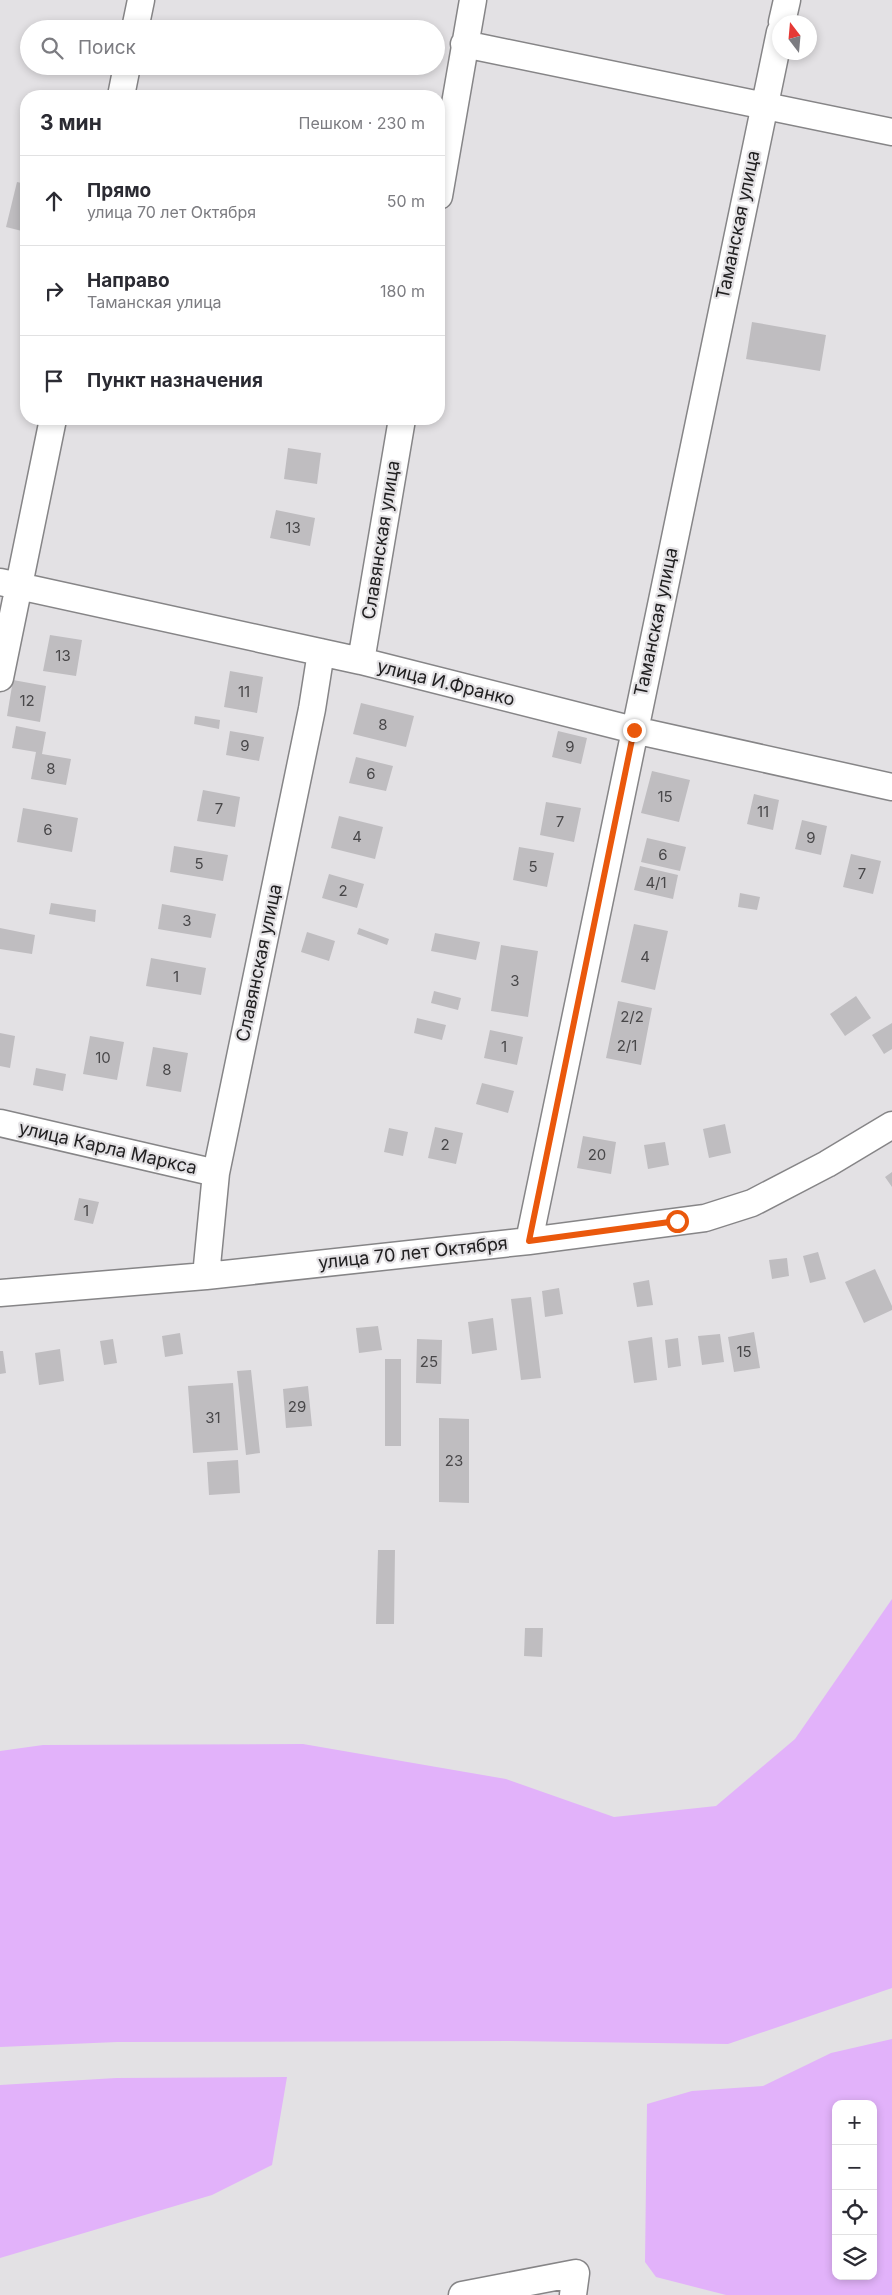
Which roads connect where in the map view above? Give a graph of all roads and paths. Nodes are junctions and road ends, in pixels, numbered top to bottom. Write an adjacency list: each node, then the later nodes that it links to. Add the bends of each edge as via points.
1 (141, 0): 5 (street)
2 (472, 0): 6 (street)
3 (787, 0): 4 (street)
4 (784, 15)
5 (137, 20)
6 (464, 44): 10 (street); 12 (street)
7 (773, 60): 10 (street, Таманская улица)
8 (125, 75): 9 (street)
9 (122, 90)
10 (763, 104): 11 (street); 19 (street, Таманская улица)
11 (892, 132)
12 (445, 160)
13 (51, 425): 15 (street)
14 (401, 425): 17 (street, Славянская улица)
15 (9, 584): 16 (street, улица И.Франко); 18 (street)
16 (321, 652): 17 (street, улица И.Франко); 23 (street, Славянская улица)
17 (361, 661): 19 (street, улица И.Франко)
18 (0, 678)
19 (634, 730): 20 (street, улица И.Франко); 24 (street, Таманская улица)
20 (892, 787)
21 (0, 1123): 23 (street, улица Карла Маркса)
22 (892, 1125): 24 (street, улица 70 лет Октября, via 827,1164 752,1202 705,1218)
23 (216, 1173): 25 (street, Славянская улица)
24 (529, 1241): 25 (street, улица 70 лет Октября)
25 (206, 1276): 26 (street, улица 70 лет Октября)
26 (0, 1293)
27 (574, 2284): 28 (street)
28 (462, 2295)

